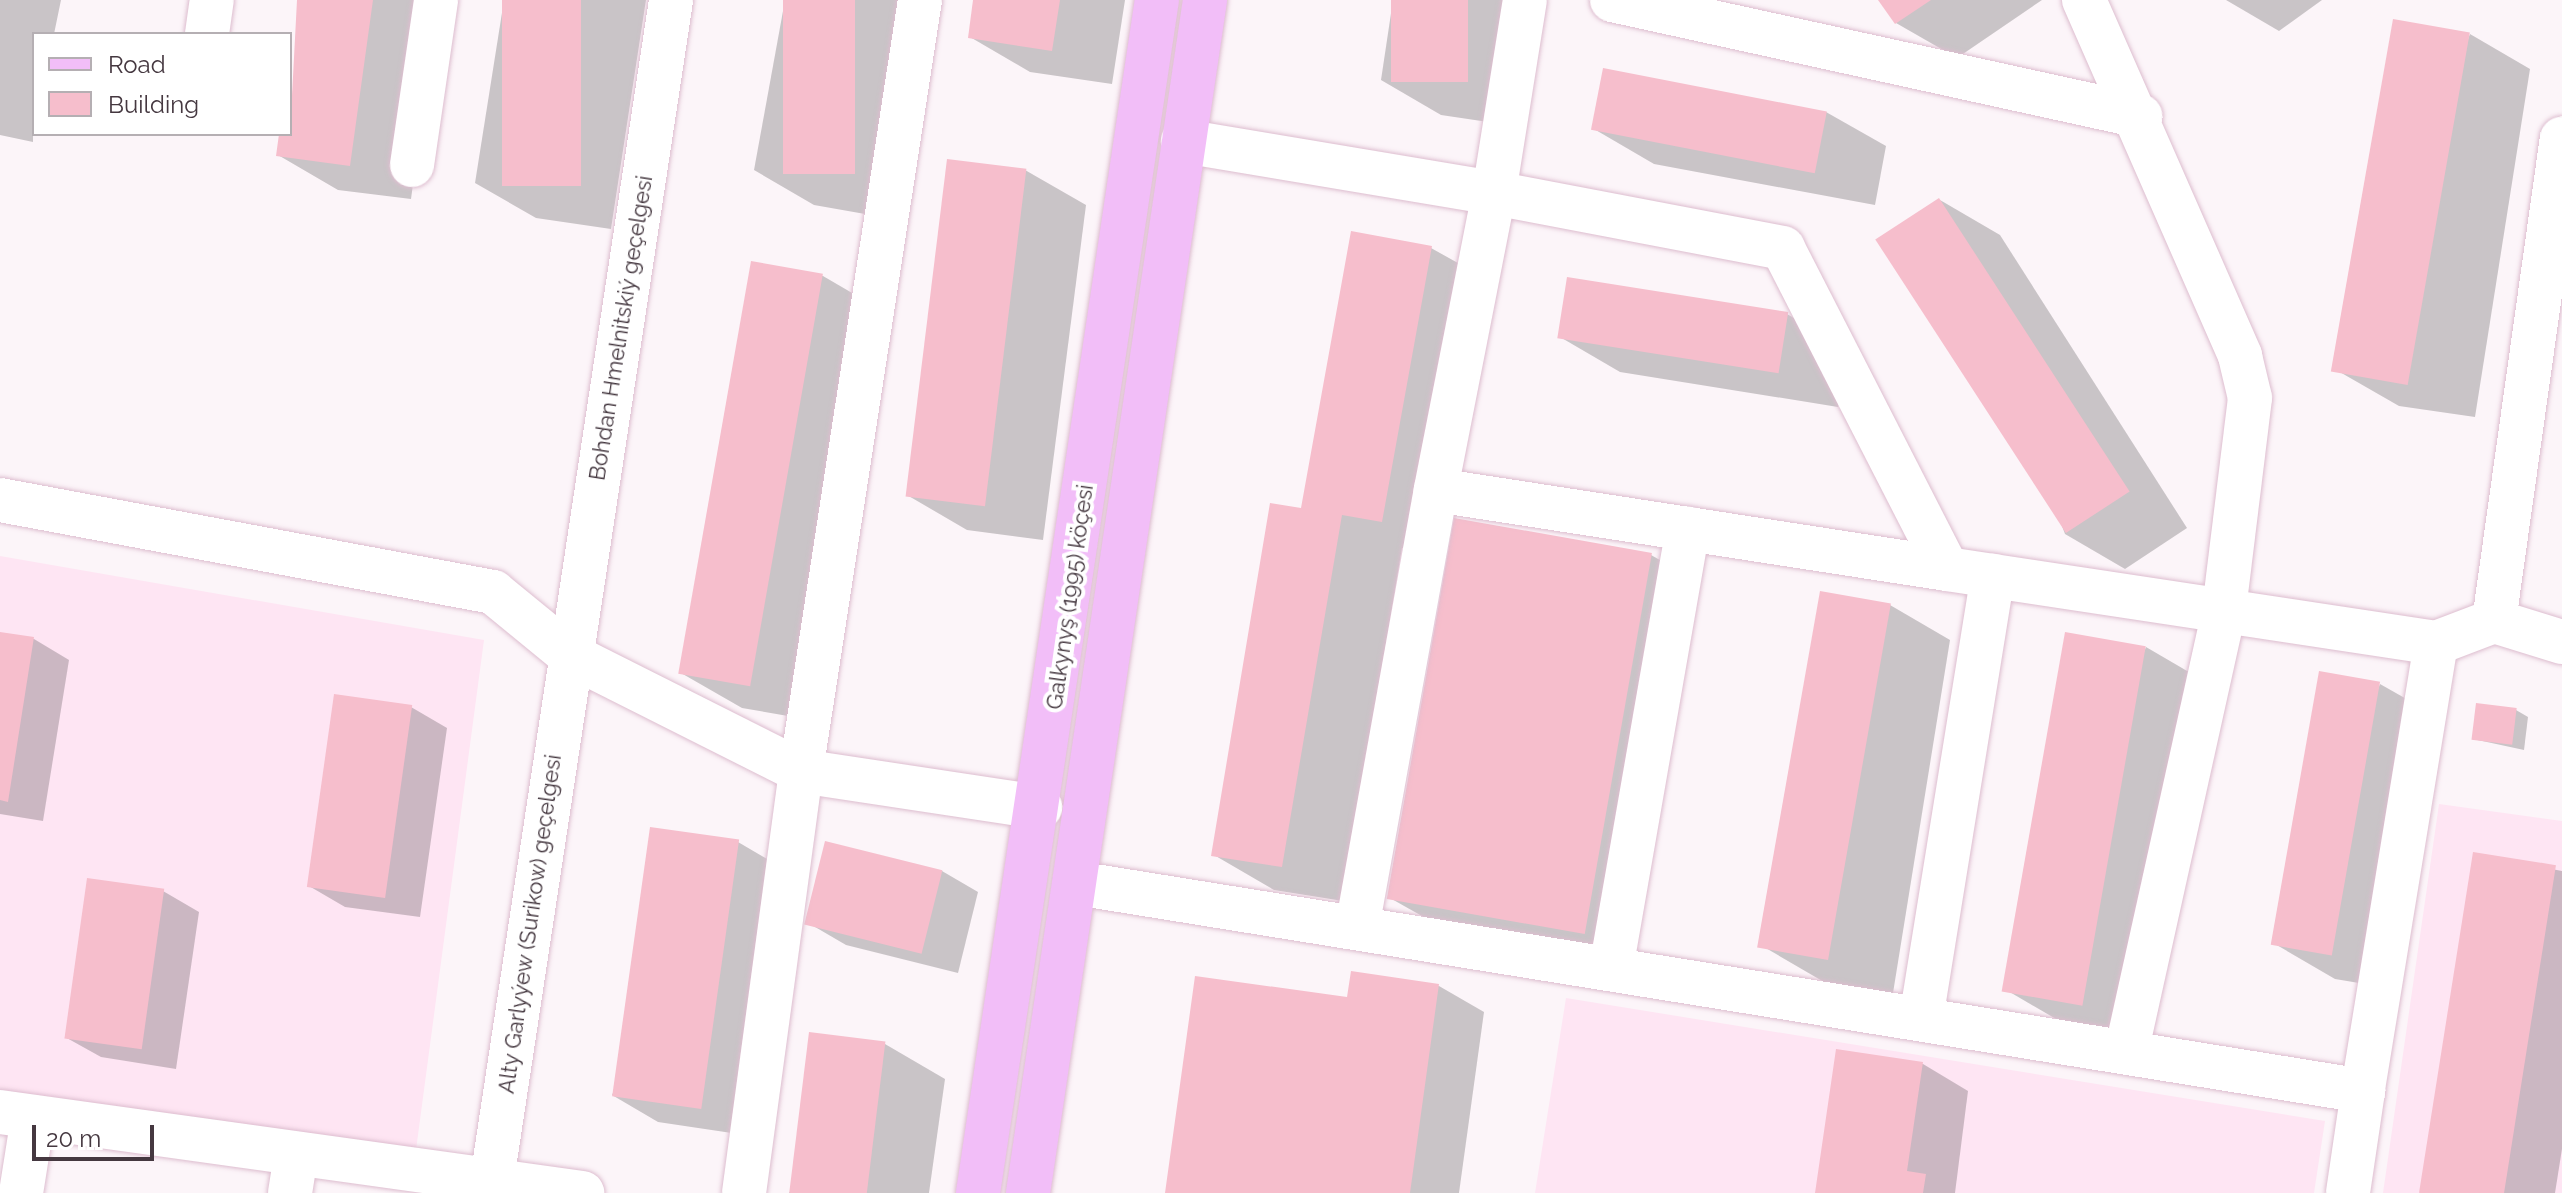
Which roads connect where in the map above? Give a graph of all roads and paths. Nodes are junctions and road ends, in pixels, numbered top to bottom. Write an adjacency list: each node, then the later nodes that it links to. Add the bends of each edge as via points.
1 (212, 0): 10 (street)
2 (436, 0): 14 (street)
3 (671, 0): 25 (street, Bohdan Hmelnitskiý geçelgesi)
4 (920, 0): 26 (street)
5 (1157, 0): 27 (main road, Galkynyş (1995) köçesi)
6 (1205, 0): 13 (main road, Galkynyş (1995) köçesi)
7 (1525, 0): 15 (street)
8 (1612, 0): 11 (street)
9 (2084, 0): 11 (street)
10 (207, 32)
11 (2140, 116): 21 (street, via 2240,356 2250,398)
12 (2562, 139): 22 (street)
13 (1183, 141): 15 (street); 28 (main road, Galkynyş (1995) köçesi)
14 (412, 165)
15 (1494, 193): 16 (street); 19 (street, via 1783,248)
16 (1436, 490): 18 (street); 29 (street)
17 (0, 500): 25 (street, via 493,592)
18 (1688, 529): 19 (street); 30 (street)
19 (1947, 569): 20 (street)
20 (1993, 576): 21 (street); 31 (street)
21 (2224, 611): 24 (street); 32 (street)
22 (2494, 621): 23 (street); 24 (street)
23 (2562, 642)
24 (2436, 643): 33 (street)
25 (570, 655): 26 (street); 36 (street, Alty Garlyýew (Surikow) geçelgesi)
26 (801, 771): 27 (street); 39 (street)
27 (1040, 807): 40 (main road, Galkynyş (1995) köçesi)
28 (1076, 883): 29 (street); 41 (main road, Galkynyş (1995) köçesi)
29 (1357, 928): 30 (street)
30 (1611, 969): 31 (street)
31 (1921, 1019): 32 (street)
32 (2126, 1052): 33 (street)
33 (2363, 1091): 42 (street)
34 (16, 1114): 35 (street); 37 (street)
35 (293, 1174): 36 (street)
36 (491, 1188): 38 (street)
37 (21, 1193)
38 (582, 1193)
39 (744, 1193)
40 (978, 1193)
41 (1028, 1193)
42 (2348, 1193)

